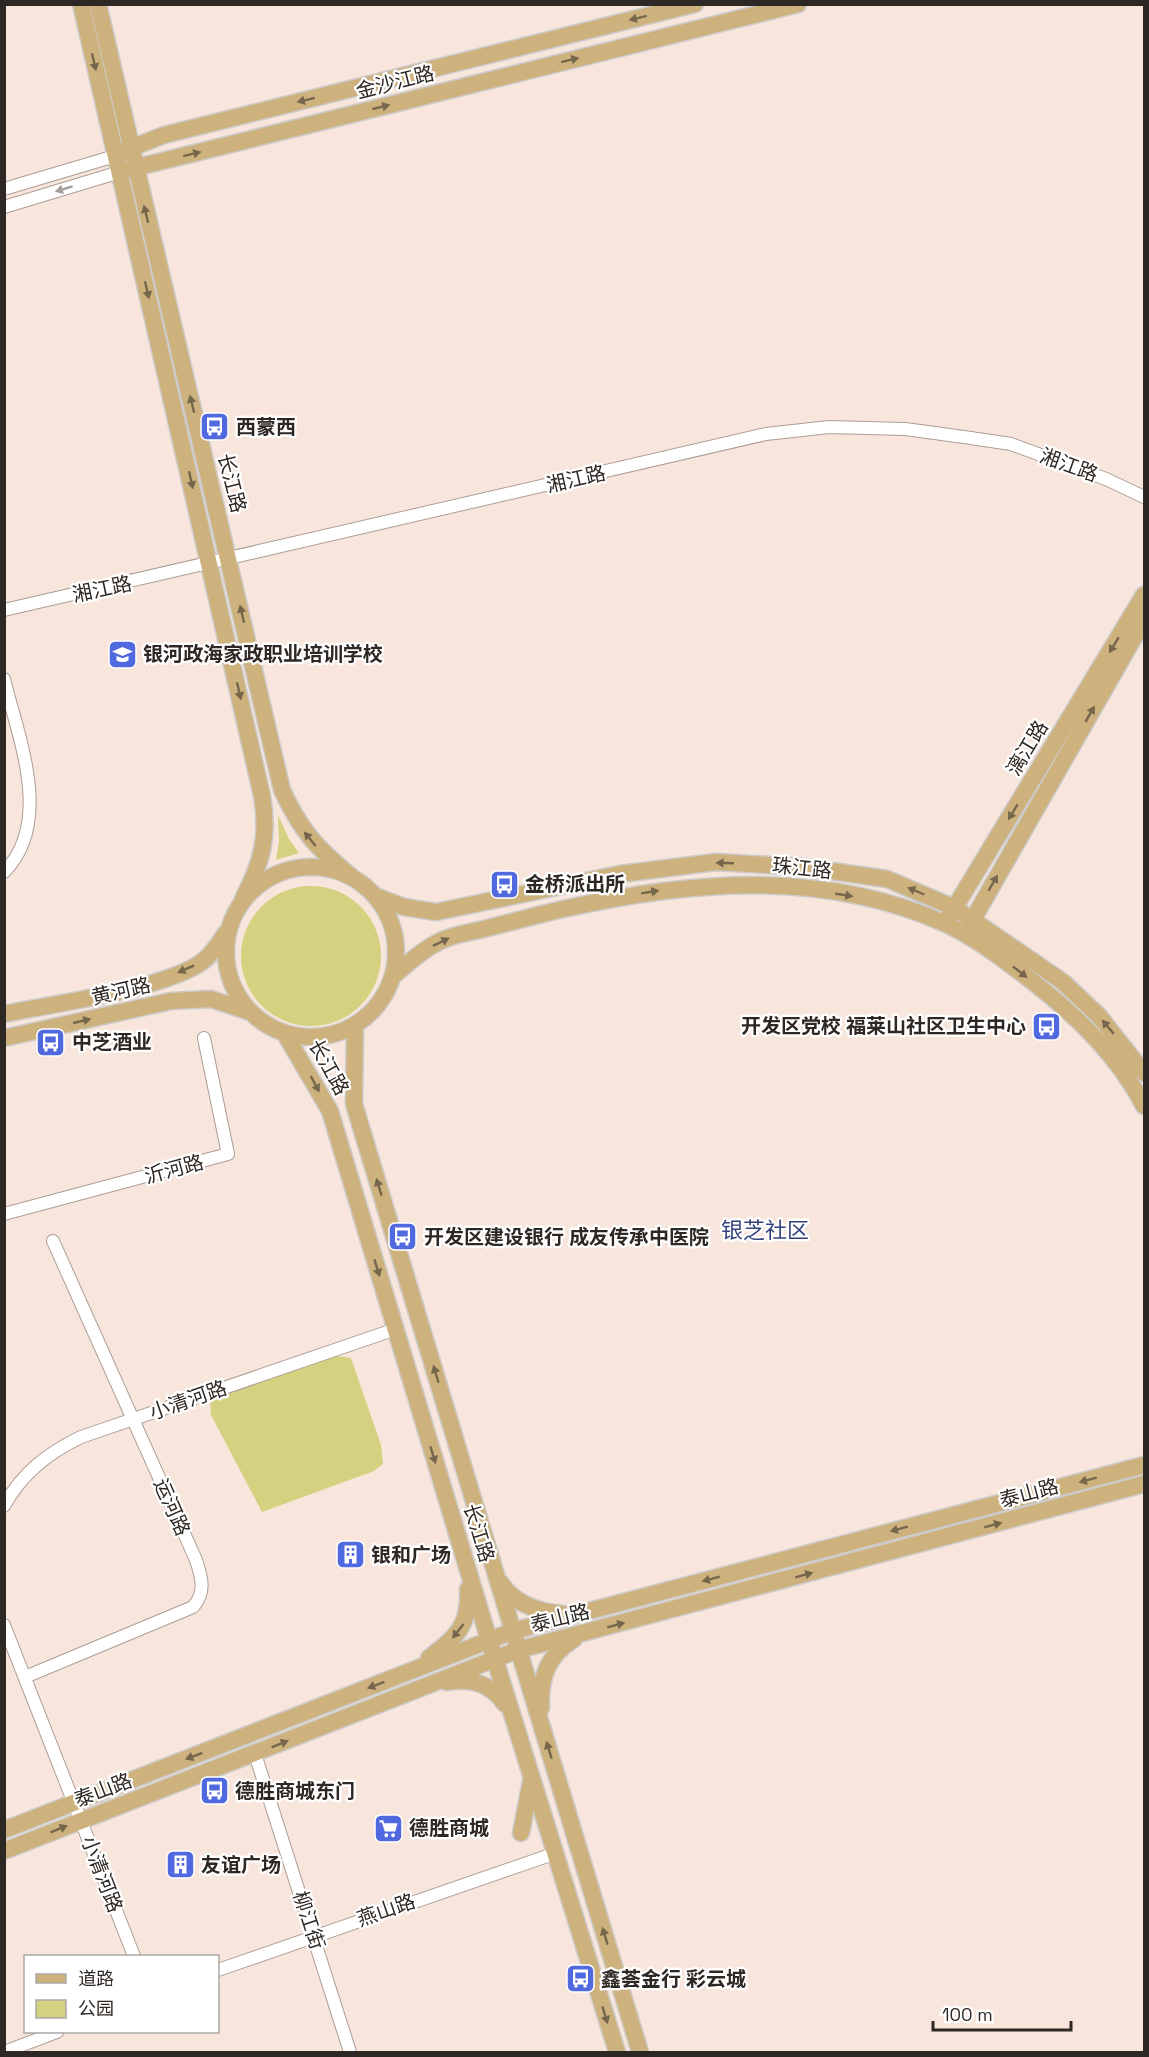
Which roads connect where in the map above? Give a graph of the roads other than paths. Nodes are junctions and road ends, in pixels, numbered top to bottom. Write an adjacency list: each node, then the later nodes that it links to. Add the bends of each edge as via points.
1 (81, 4): 6 (main road, 长江路, one-way to 6)
2 (98, 4): 5 (main road, 长江路)
3 (695, 4): 5 (main road, 金沙江路, one-way to 5)
4 (798, 4): 6 (main road, 金沙江路, one-way to 4)
5 (130, 146): 6 (main road, 长江路)
6 (123, 165): 7 (street, 金沙江路); 8 (street, 金沙江路, one-way to 8); 10 (main road, 长江路, one-way to 6); 11 (main road, 长江路, one-way to 11)
7 (4, 189)
8 (4, 207)
9 (1144, 497): 10 (street, 湘江路, via 1011,444 905,429 829,428 766,434)
10 (229, 560): 11 (street, 湘江路); 17 (main road, 长江路, one-way to 10, via 313,843 282,790)
11 (210, 565): 13 (street, 湘江路); 19 (main road, 长江路, one-way to 19, via 266,818 266,838 257,872)
12 (1144, 595): 20 (main road, 漓江路, one-way to 20)
13 (4, 610)
14 (1144, 620): 21 (main road, 漓江路, one-way to 14)
15 (4, 679): 16 (street, via 31,795 27,833)
16 (4, 872)
17 (353, 878): 18 (main road); 19 (main road, via 315,866 286,870 256,886)
18 (375, 896): 20 (main road, one-way to 18, via 887,879 804,867 716,862 620,874 436,912 404,907); 25 (main road, via 393,928)
19 (243, 899): 23 (main road)
20 (955, 908): 21 (main road); 22 (main road, 漓江路)
21 (973, 919): 24 (main road, 漓江路); 32 (main road, one-way to 21, via 1099,1016 1063,982)
22 (945, 924): 24 (main road, 珠江路); 25 (main road, 珠江路, one-way to 22, via 444,939 554,911 715,884 799,888 876,900)
23 (228, 930): 26 (main road, via 228,975); 27 (main road, 黄河路, one-way to 27, via 216,949 201,962 174,974 145,984)
24 (964, 934): 33 (main road, 珠江路, one-way to 33, via 1059,1002 1091,1033)
25 (393, 976): 28 (main road, via 378,1006)
26 (247, 1011): 29 (main road); 30 (main road, 黄河路, one-way to 26, via 171,1001 212,999)
27 (4, 1014)
28 (355, 1026): 29 (main road, via 314,1038); 42 (main road, 长江路, one-way to 28, via 354,1104)
29 (285, 1034): 36 (main road, 长江路, one-way to 36, via 330,1111)
30 (4, 1038)
31 (204, 1038): 34 (street, 沂河路, via 228,1154)
32 (1144, 1073)
33 (1144, 1106)
34 (4, 1214)
35 (54, 1241): 37 (street, 运河路)
36 (396, 1329): 37 (street, 小清河路); 41 (main road, 长江路, one-way to 41)
37 (133, 1419): 40 (street, 小清河路, via 54,1450 32,1468); 51 (street, 运河路, via 196,1560 203,1581 200,1599 180,1614)
38 (1144, 1465): 43 (main road, 泰山路, one-way to 43)
39 (1144, 1484): 46 (main road, 泰山路, one-way to 39)
40 (4, 1506)
41 (464, 1555): 47 (main road, 长江路); 50 (main road, one-way to 50, via 469,1603 463,1627)
42 (495, 1572): 43 (main road, via 511,1596 526,1606 541,1612); 45 (main road, 长江路)
43 (576, 1614): 45 (main road, 泰山路)
44 (4, 1625): 51 (street, 小清河路)
45 (513, 1631): 47 (main road, 泰山路); 48 (main road, 长江路)
46 (581, 1634): 48 (main road, 泰山路); 54 (main road, via 556,1652 546,1665)
47 (489, 1640): 49 (main road, 长江路); 50 (main road, 泰山路)
48 (518, 1650): 49 (main road, 泰山路); 54 (main road, 长江路)
49 (494, 1658): 52 (main road, 泰山路); 53 (main road, 长江路)
50 (416, 1669): 57 (main road, 泰山路, one-way to 57)
51 (25, 1677): 57 (street, 小清河路)
52 (423, 1686): 53 (main road, via 451,1681 482,1683 496,1692); 55 (main road, 泰山路, one-way to 52)
53 (512, 1715): 56 (main road, 长江路)
54 (542, 1727): 70 (main road, 长江路, one-way to 54)
55 (255, 1754): 58 (main road, 泰山路); 63 (street, 柳江街)
56 (530, 1772): 60 (main road, via 531,1788); 62 (main road, 长江路)
57 (74, 1802): 58 (street, 小清河路); 59 (main road, 泰山路)
58 (81, 1820): 61 (main road, 泰山路, one-way to 58); 64 (street, 小清河路)
59 (4, 1830)
60 (521, 1833)
61 (4, 1851)
62 (556, 1853): 63 (street, 燕山路); 69 (main road, 长江路, one-way to 69)
63 (314, 1935): 65 (street, 燕山路); 68 (street, 柳江街)
64 (134, 1955)
65 (219, 1970)
66 (52, 2033): 67 (street)
67 (4, 2052)
68 (350, 2052)
69 (617, 2052)
70 (640, 2052)

